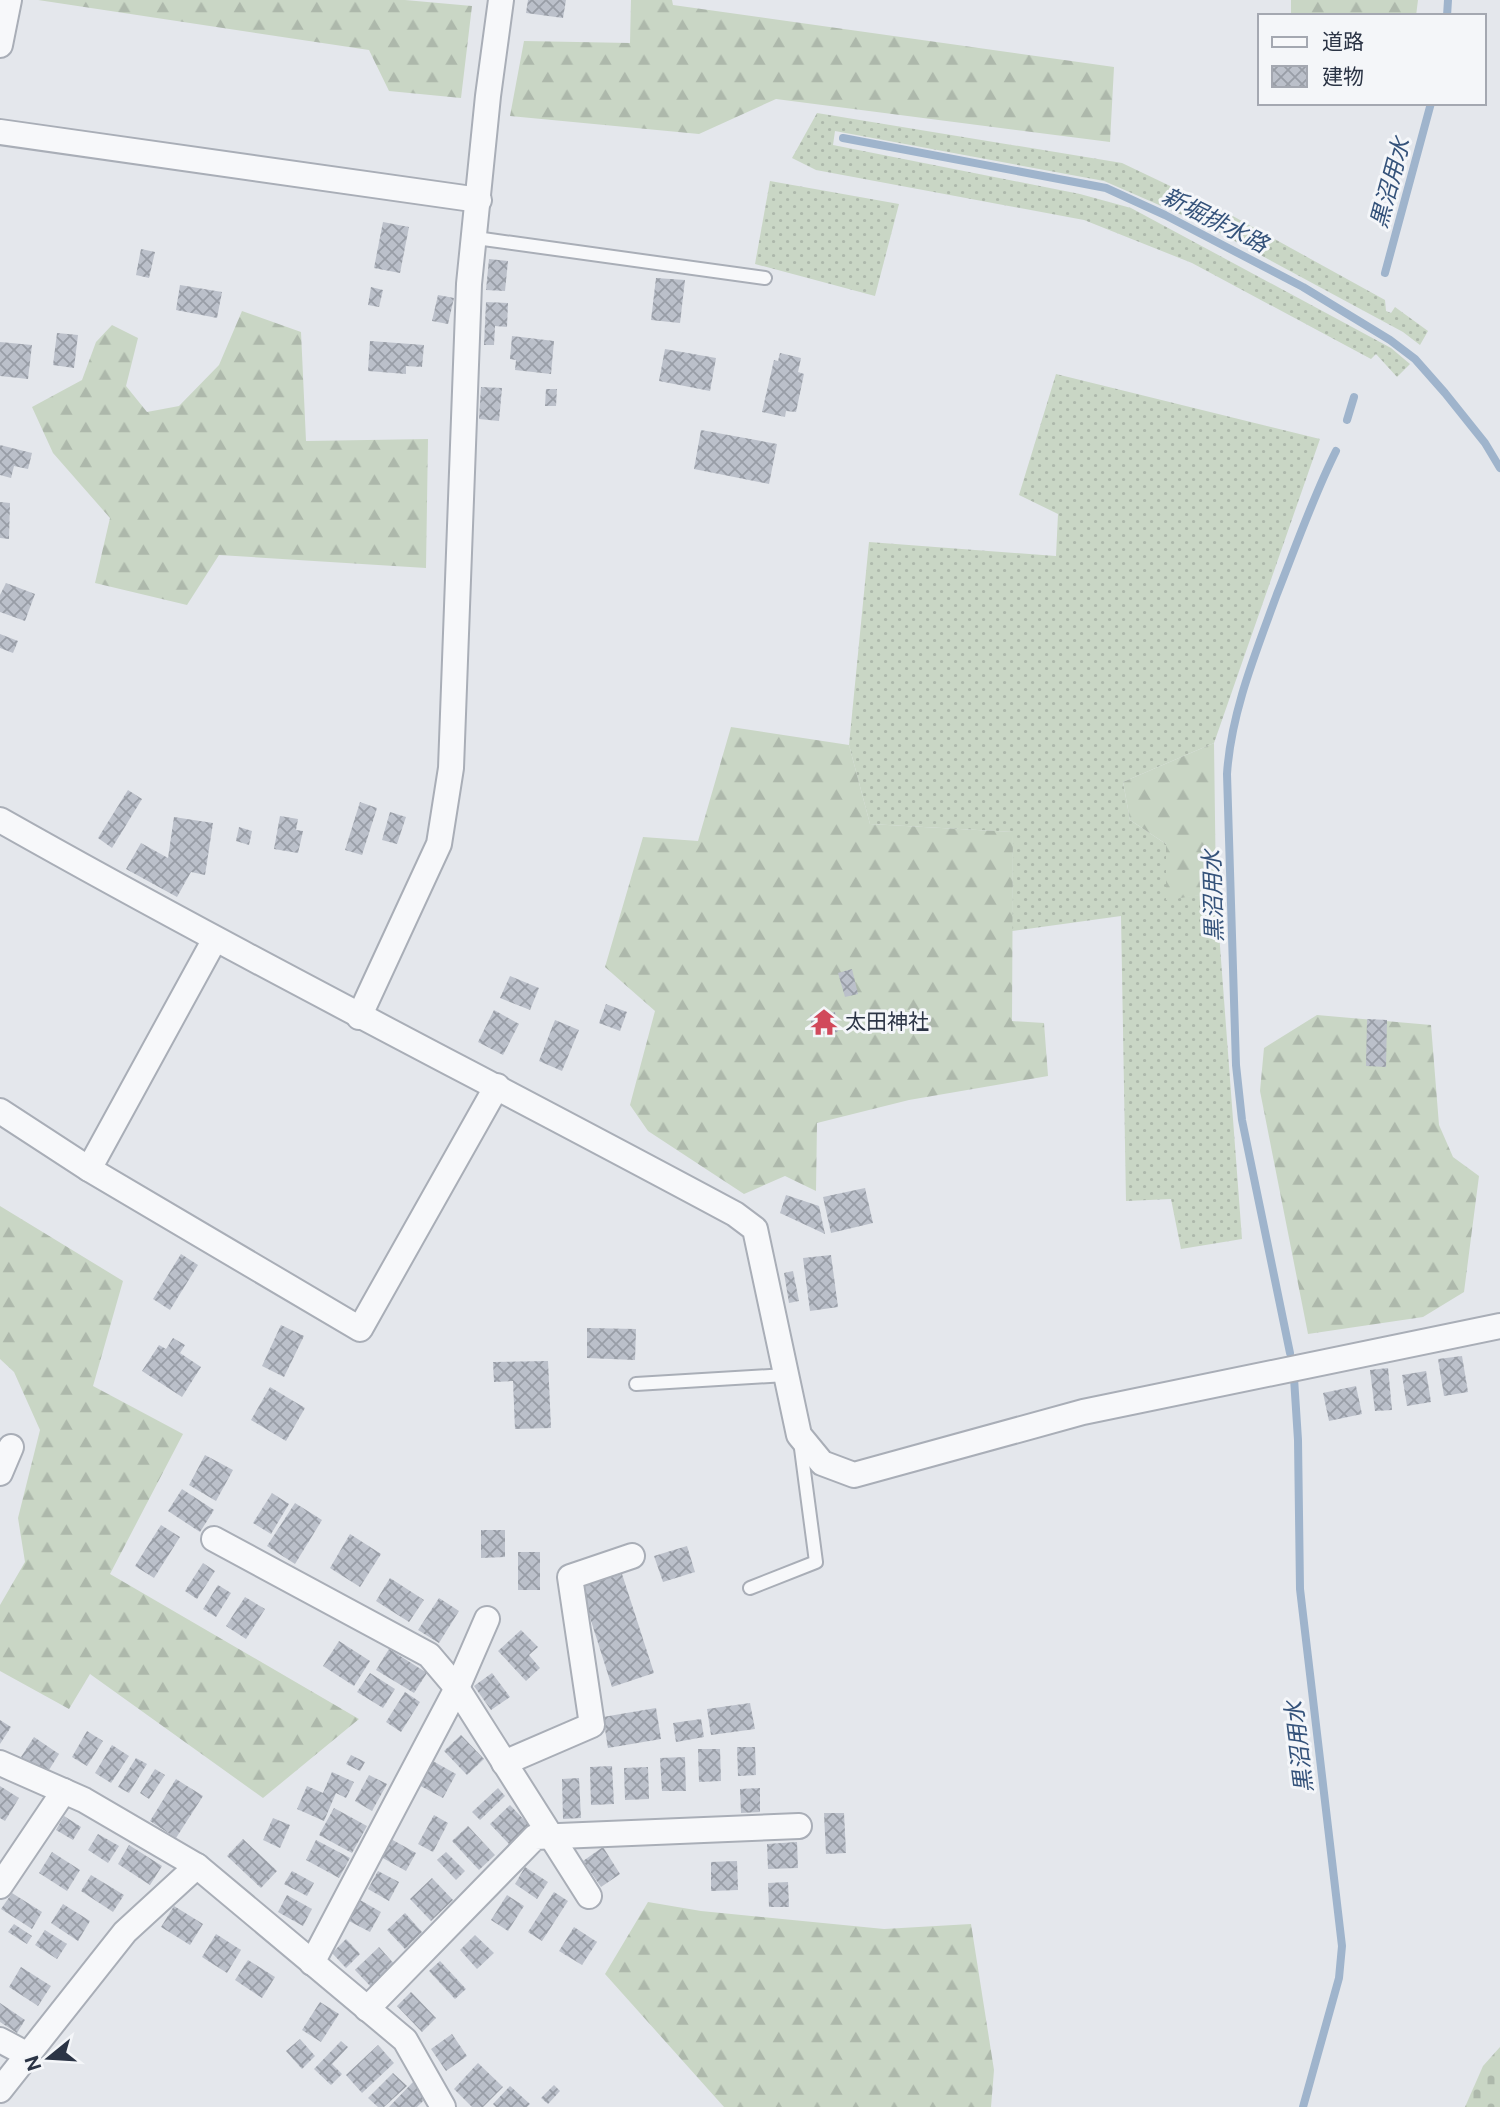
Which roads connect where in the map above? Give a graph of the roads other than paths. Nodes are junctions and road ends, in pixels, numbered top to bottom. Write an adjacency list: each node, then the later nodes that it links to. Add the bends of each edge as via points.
1 (9, 0): 3 (street)
2 (501, 0): 5 (street)
3 (0, 45)
4 (0, 132): 5 (street)
5 (479, 200): 6 (street)
6 (476, 238): 7 (lane); 10 (street, via 469,284 450,768 439,844)
7 (765, 278)
8 (0, 820): 9 (street)
9 (215, 939): 10 (street); 13 (street)
10 (359, 1017): 11 (street)
11 (497, 1086): 13 (street, via 360,1329); 15 (street, via 755,1229)
12 (0, 1111): 13 (street)
13 (89, 1169)
14 (1495, 1327): 17 (street, via 1083,1412 854,1475 822,1463)
15 (786, 1375): 16 (lane); 17 (street)
16 (636, 1384)
17 (799, 1435): 22 (lane, via 816,1562)
18 (10, 1447): 19 (street)
19 (0, 1473)
20 (214, 1539): 24 (street, via 429,1655)
21 (632, 1556): 26 (street, via 570,1577 592,1725)
22 (750, 1588)
23 (487, 1619): 24 (street)
24 (457, 1688): 26 (street); 33 (street)
25 (0, 1763): 27 (street)
26 (504, 1763): 29 (street)
27 (64, 1791): 30 (street); 31 (street)
28 (799, 1826): 29 (street)
29 (550, 1836): 32 (street); 34 (street, via 535,1837)
30 (197, 1866): 33 (street); 36 (street, via 125,1931)
31 (0, 1886)
32 (589, 1896)
33 (312, 1963): 34 (street)
34 (368, 2009): 38 (street, via 405,2039)
35 (0, 2040): 36 (street)
36 (28, 2055): 37 (street)
37 (0, 2090)
38 (443, 2107)

